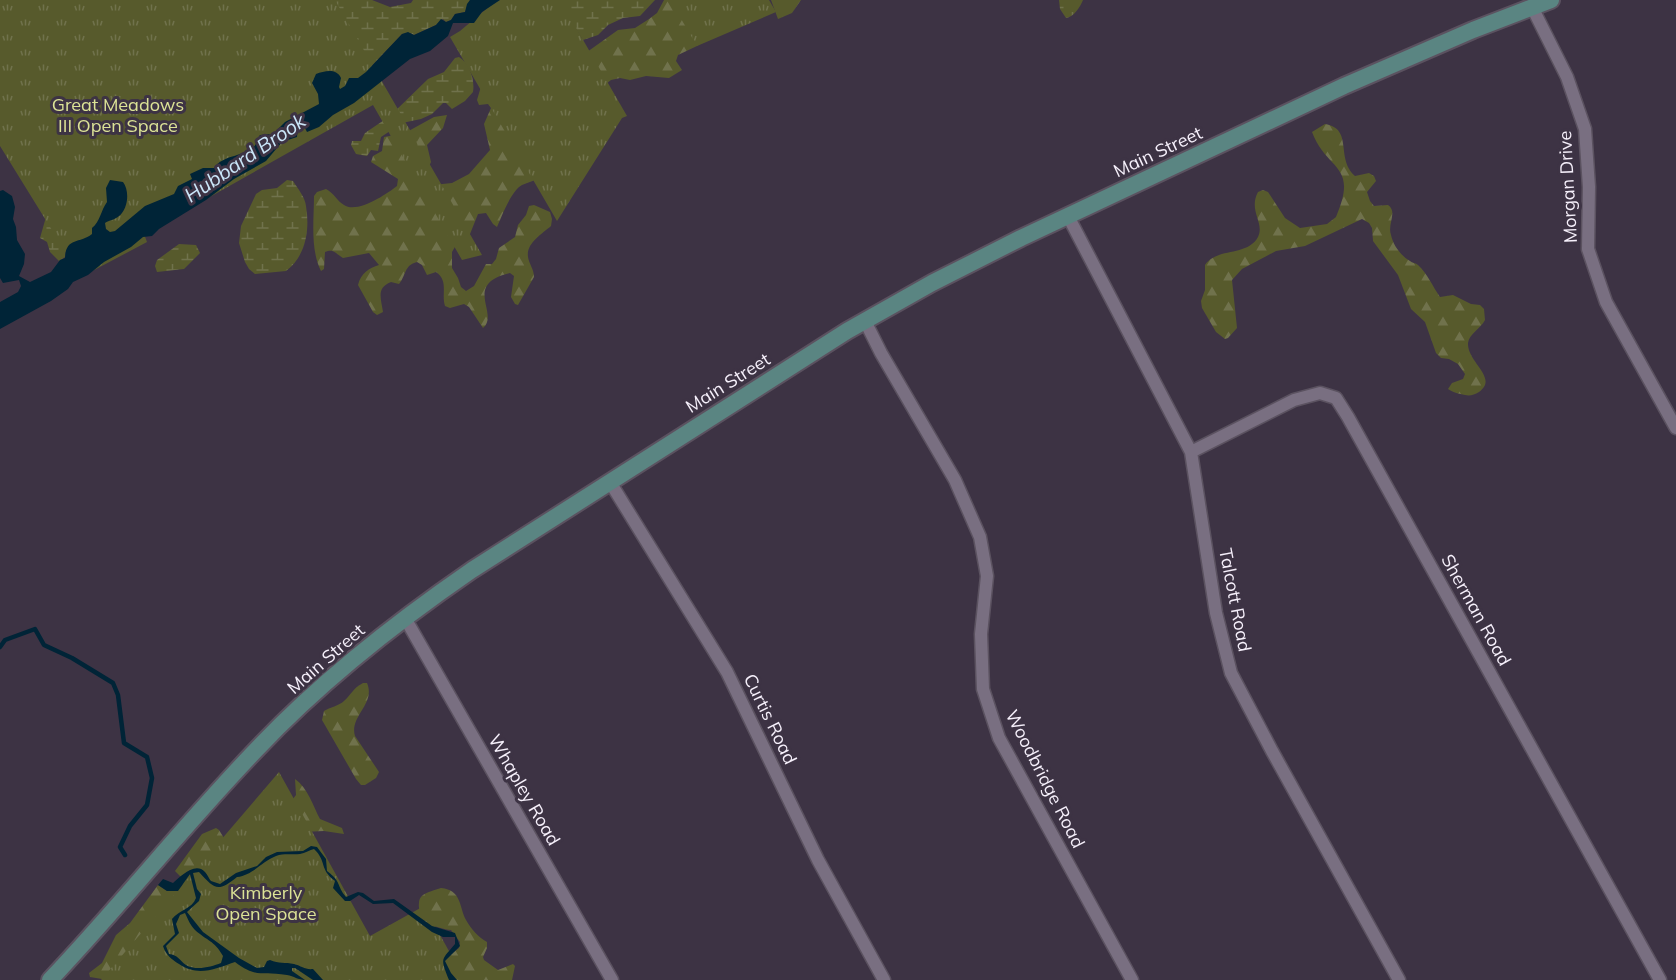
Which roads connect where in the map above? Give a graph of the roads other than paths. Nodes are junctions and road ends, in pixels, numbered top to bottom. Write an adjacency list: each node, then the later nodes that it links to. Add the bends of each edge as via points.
1 (1551, 0): 2 (main road, Main Street)
2 (1532, 7): 3 (main road, Main Street, via 1344,86); 5 (street, Morgan Drive, via 1567,77 1586,129 1588,249 1606,302)
3 (1068, 216): 4 (main road, Main Street, via 975,260); 6 (street, Talcott Road)
4 (865, 321): 7 (main road, Main Street); 12 (street, Woodbridge Road, via 955,480 980,537 987,576 981,633 982,689 999,738)
5 (1676, 428)
6 (1191, 452): 13 (street, Talcott Road, via 1216,614 1231,673); 14 (street, Sherman Road, via 1294,399 1320,393 1336,398)
7 (610, 482): 8 (main road, Main Street); 11 (street, Curtis Road, via 727,672 818,860)
8 (405, 618): 9 (main road, Main Street, via 331,679 257,749); 10 (street, Whapley Road)
9 (53, 979)
10 (612, 980)
11 (884, 980)
12 (1132, 980)
13 (1399, 980)
14 (1660, 980)

